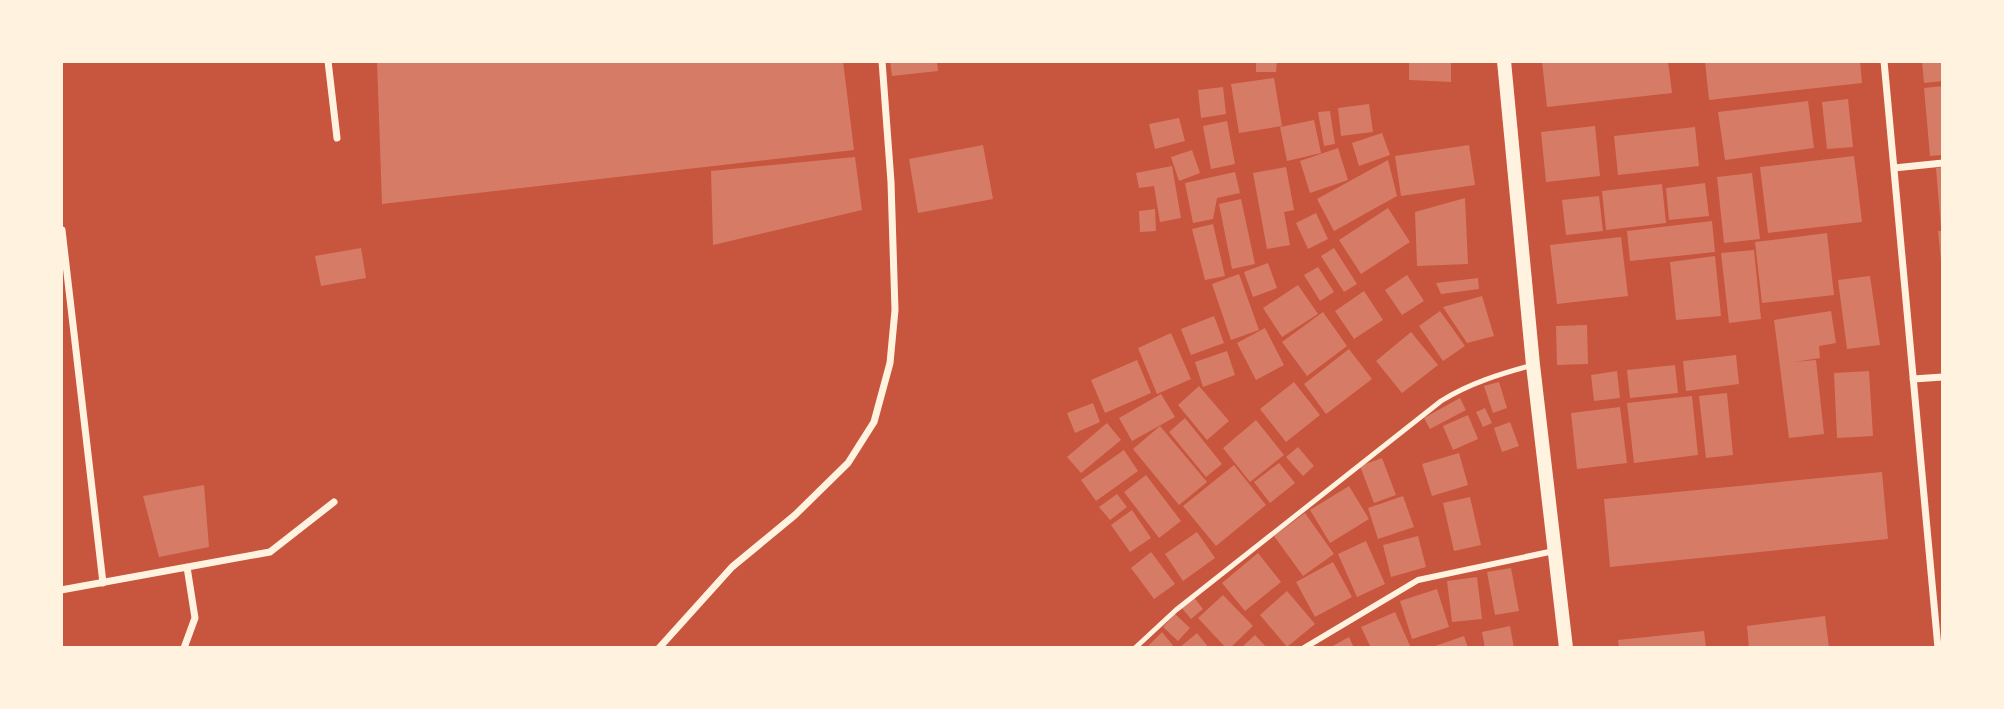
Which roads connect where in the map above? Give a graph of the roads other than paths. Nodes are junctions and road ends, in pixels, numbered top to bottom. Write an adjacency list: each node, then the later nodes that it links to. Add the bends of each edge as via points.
1 (328, 61): 5 (street)
2 (882, 61): 19 (street, via 895,310 890,363 874,422 848,463 795,515 732,566)
3 (1504, 61): 9 (main road)
4 (1884, 61): 7 (street)
5 (337, 138)
6 (1943, 163): 7 (street)
7 (1894, 169): 11 (street)
8 (62, 229): 15 (street)
9 (1533, 365): 13 (main road); 20 (lane, via 1490,377 1441,401 1176,610)
10 (1943, 377): 11 (street)
11 (1913, 379): 17 (street)
12 (334, 502): 14 (street, via 270,552)
13 (1556, 551): 21 (street, via 1418,580); 22 (main road)
14 (187, 567): 15 (street); 18 (street, via 195,618)
15 (103, 583): 16 (street)
16 (61, 590)
17 (1938, 603): 23 (street)
18 (184, 648)
19 (659, 648)
20 (1135, 648)
21 (1304, 648)
22 (1566, 648)
23 (1938, 648)

